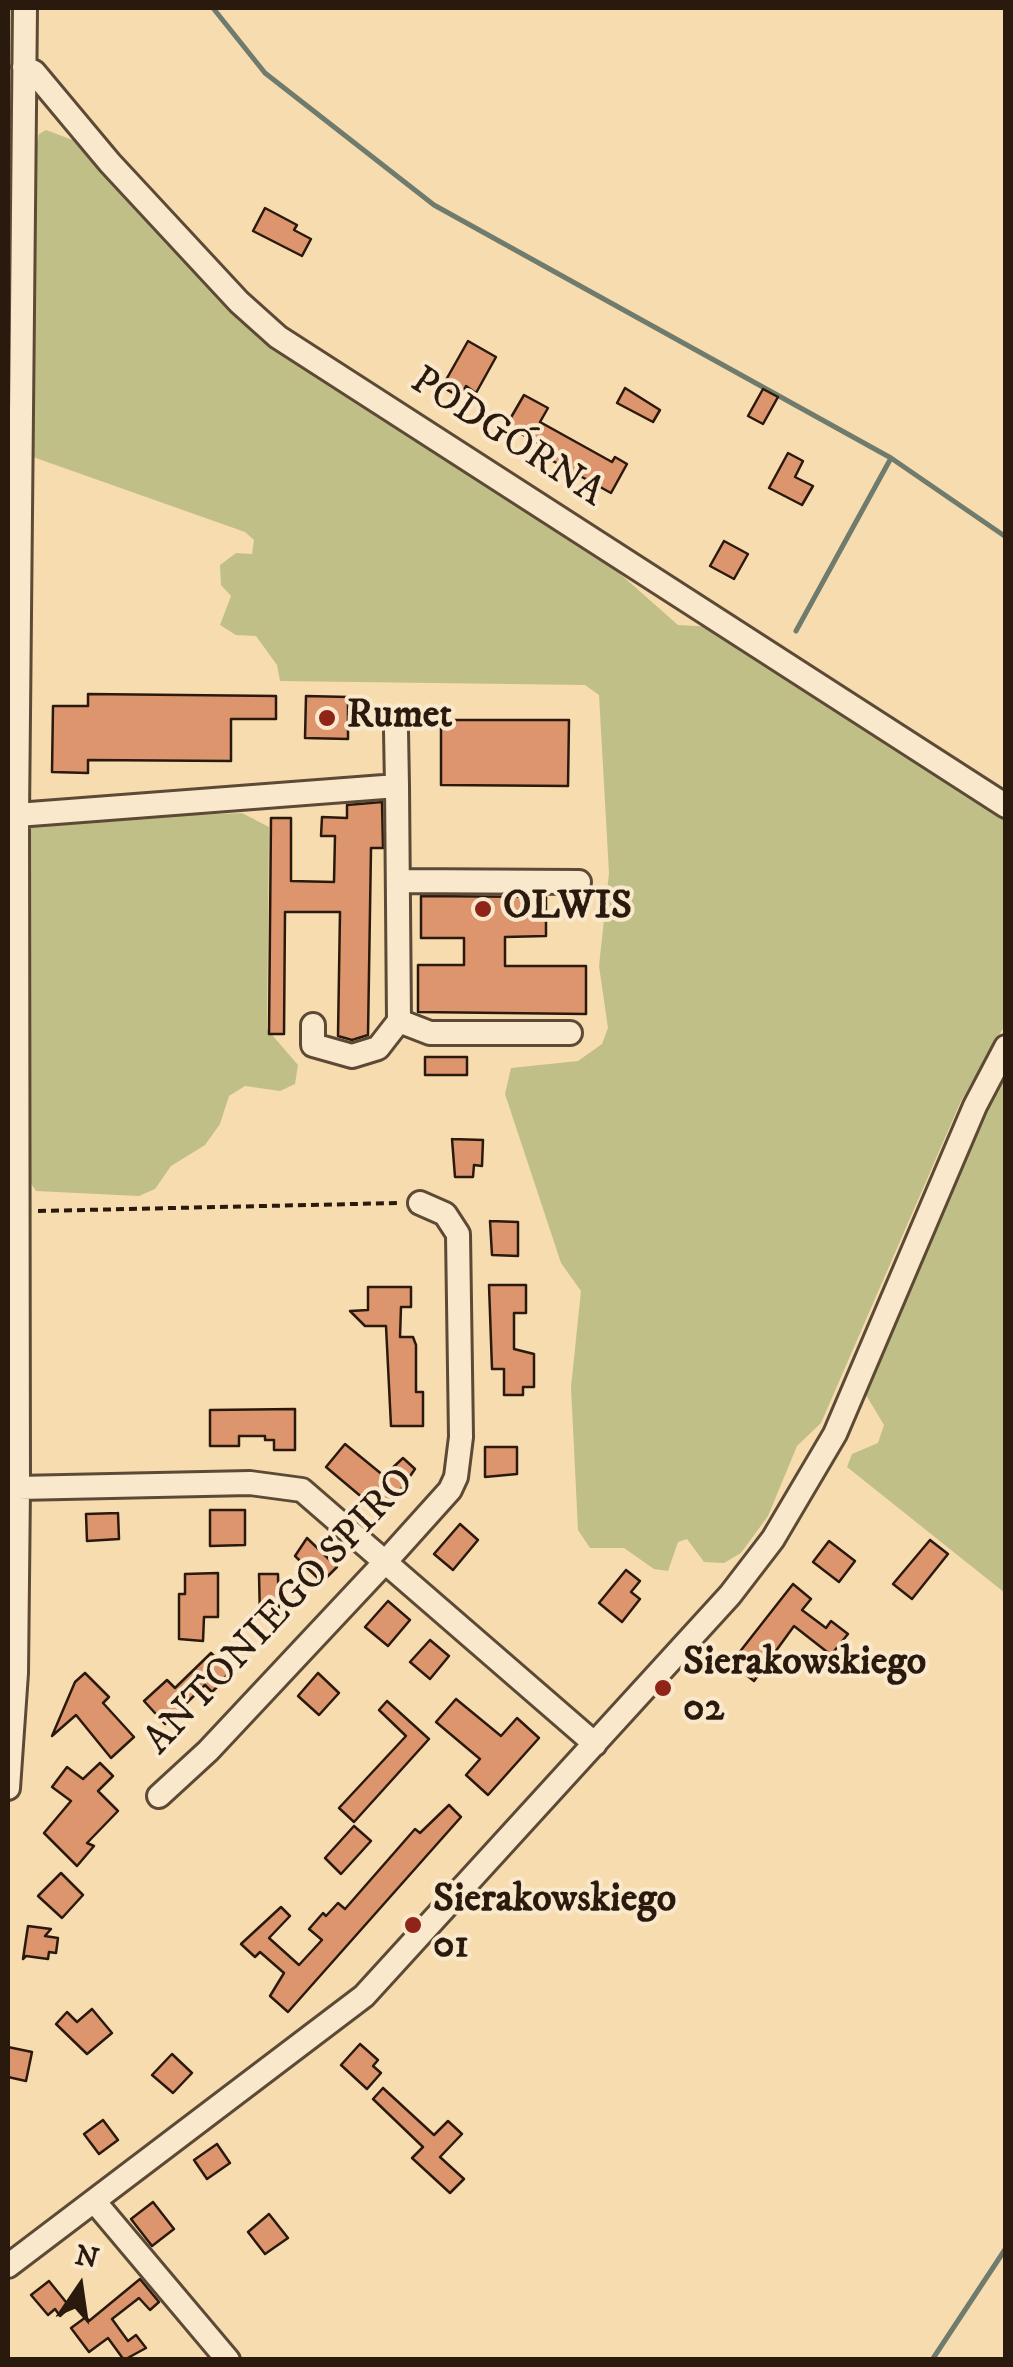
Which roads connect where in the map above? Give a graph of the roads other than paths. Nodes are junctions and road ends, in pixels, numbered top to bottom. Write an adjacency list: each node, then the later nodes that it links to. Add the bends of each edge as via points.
1 (25, 8): 2 (street)
2 (24, 67): 3 (street); 6 (street, PODGÓRNA, via 278,337)
3 (14, 436): 7 (street)
4 (396, 731): 5 (street)
5 (397, 786): 7 (street); 8 (street)
6 (1006, 806)
7 (17, 816): 15 (street)
8 (398, 882): 9 (street); 10 (street)
9 (579, 882)
10 (399, 1021): 11 (street, via 378,1048 352,1056 313,1045); 12 (street, via 430,1033)
11 (313, 1025)
12 (570, 1034)
13 (1006, 1047): 17 (street, via 810,1479 730,1595)
14 (420, 1203): 16 (street, ANTONIEGO SPIRO, via 445,1214 458,1234 460,1456 450,1490)
15 (18, 1488): 16 (street, via 288,1486 322,1502); 18 (street)
16 (387, 1560): 17 (street); 19 (street, ANTONIEGO SPIRO)
17 (595, 1744): 20 (street, via 364,1996)
18 (8, 1788)
19 (159, 1796)
20 (94, 2200): 21 (street); 22 (street)
21 (8, 2266)
22 (228, 2360)

